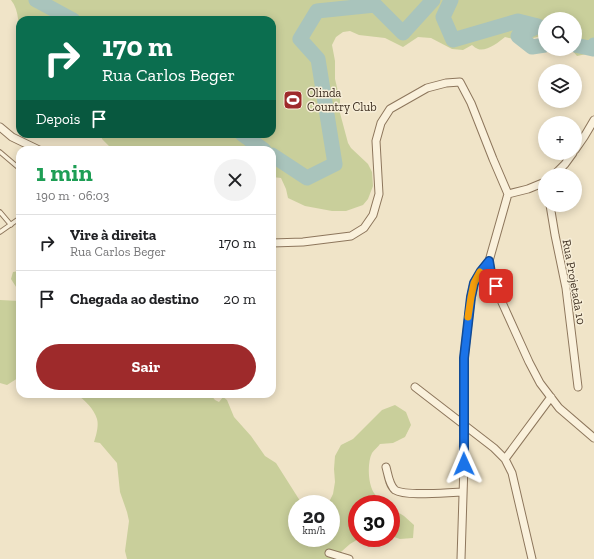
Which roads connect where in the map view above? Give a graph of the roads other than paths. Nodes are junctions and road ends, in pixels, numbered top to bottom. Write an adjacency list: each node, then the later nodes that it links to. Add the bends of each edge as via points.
1 (594, 120): 3 (street)
2 (0, 127): 4 (street)
3 (582, 140)
4 (31, 146)
5 (0, 152): 7 (lane)
6 (569, 160): 8 (street)
7 (16, 166)
8 (562, 168)
9 (538, 185): 10 (street)
10 (508, 194): 16 (street, via 460,82 446,83 427,88 390,109 381,123 376,141 379,194 373,215 364,228 351,236); 17 (street)
11 (0, 212): 14 (lane)
12 (551, 212): 19 (street, Rua Projetada 10, via 566,288)
13 (16, 221): 14 (lane)
14 (11, 225): 15 (lane)
15 (0, 232)
16 (276, 243)
17 (489, 261): 20 (street, via 503,306 540,383); 21 (street, via 474,283 471,297 464,358)
18 (415, 387): 21 (street)
19 (578, 387)
20 (551, 397): 22 (street, via 559,408); 23 (street)
21 (463, 423): 23 (street); 25 (street)
22 (594, 438)
23 (505, 460): 29 (street, via 512,473)
24 (386, 467): 25 (street, via 390,483 402,493)
25 (463, 492): 28 (street)
26 (329, 553): 27 (street)
27 (349, 559)
28 (461, 559)
29 (532, 559)

